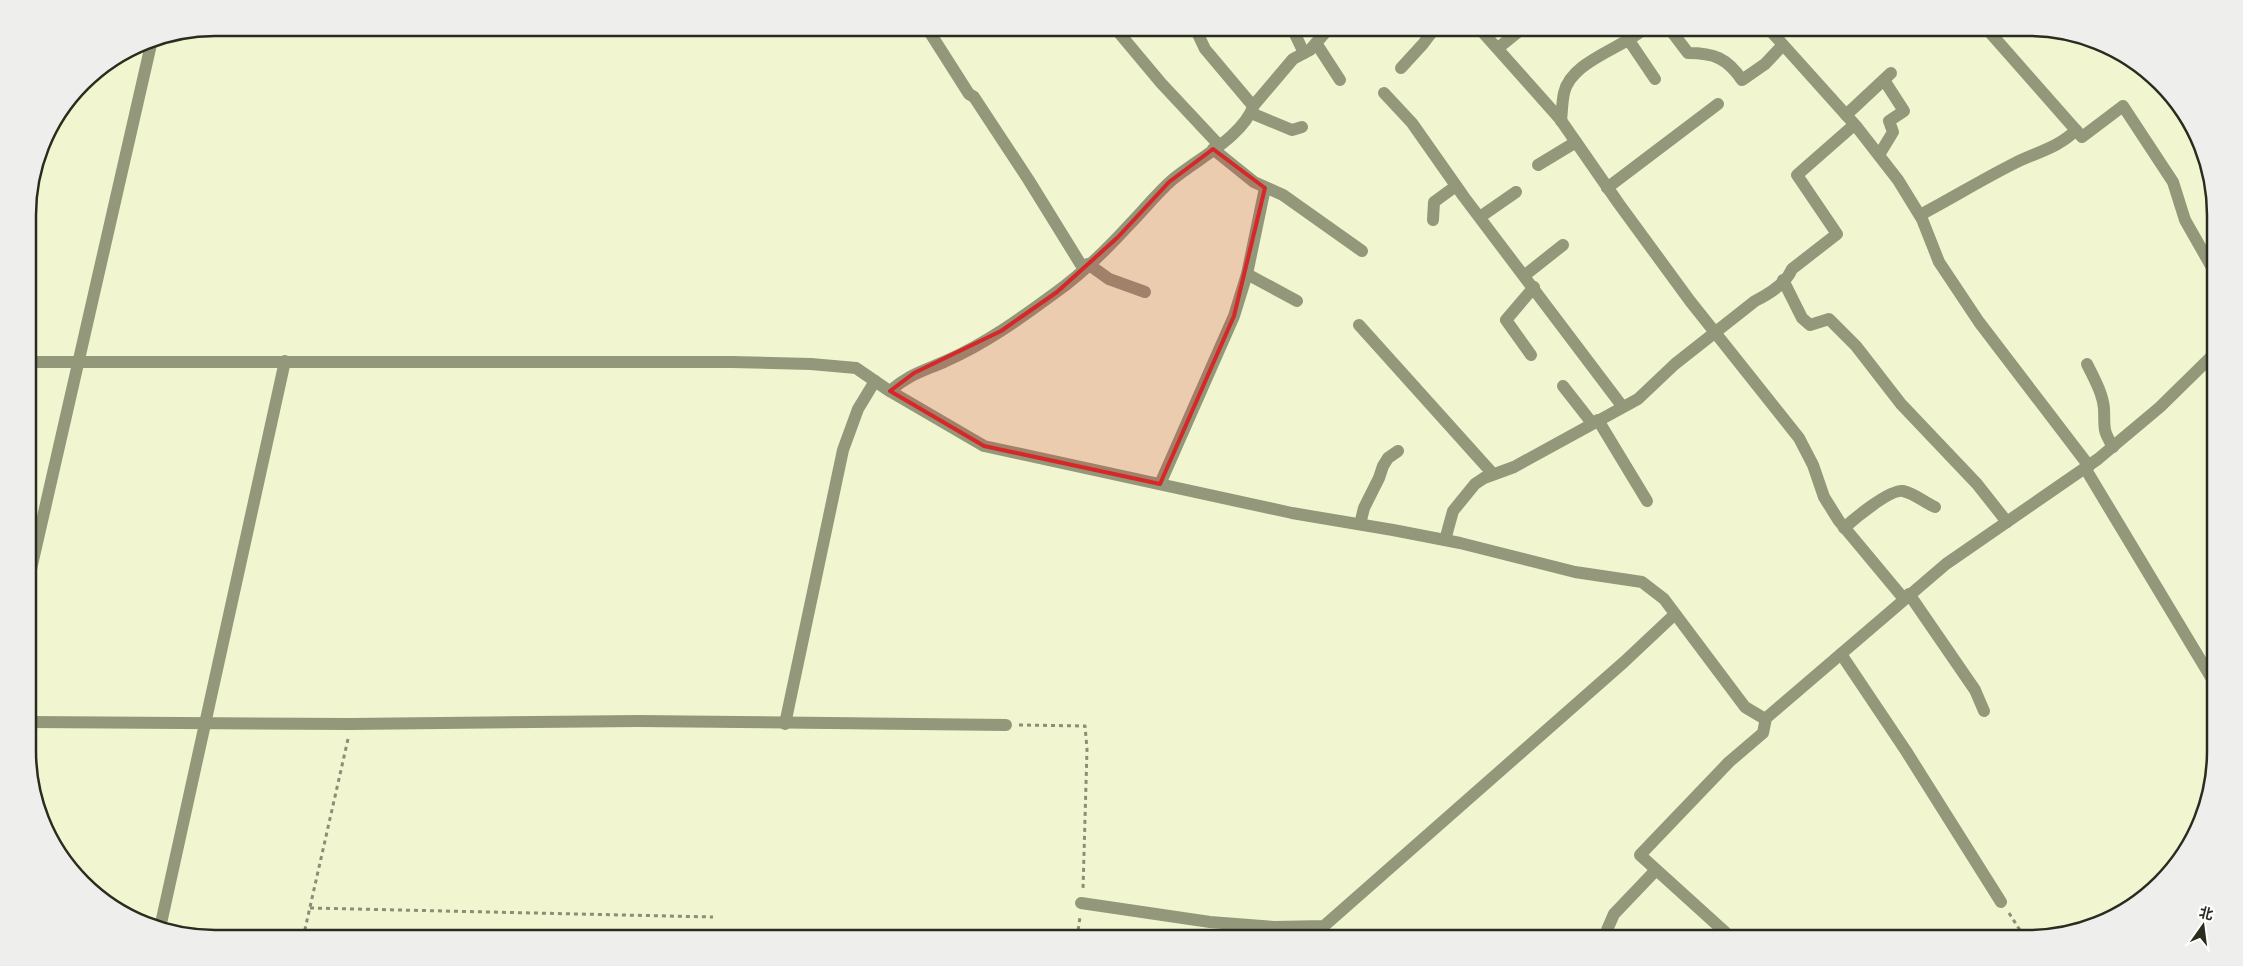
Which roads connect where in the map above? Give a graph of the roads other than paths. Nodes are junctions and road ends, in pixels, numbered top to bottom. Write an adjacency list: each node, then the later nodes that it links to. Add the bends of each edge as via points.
1 (932, 36): 43 (street)
2 (1122, 36): 30 (street)
3 (1199, 36): 24 (street)
4 (1296, 36): 18 (street)
5 (1322, 36): 14 (street)
6 (1429, 36): 19 (street)
7 (1487, 36): 16 (street)
8 (1513, 36): 16 (street)
9 (1632, 36): 13 (street)
10 (1676, 36): 15 (street, via 1688,54 1704,52 1722,59 1742,80 1766,64)
11 (1775, 36): 15 (street)
12 (1993, 36): 28 (street)
13 (1628, 39): 20 (street); 26 (street, via 1593,59 1570,81 1563,94)
14 (1316, 43): 18 (street); 21 (street)
15 (1783, 45): 25 (street)
16 (1498, 48): 26 (street)
17 (150, 49): 56 (street)
18 (1304, 53): 24 (street, via 1293,60)
19 (1401, 68)
20 (1655, 79)
21 (1340, 80)
22 (1384, 93): 33 (street, via 1412,123)
23 (1718, 104): 35 (street)
24 (1252, 110): 27 (street, via 1292,130); 30 (street, via 1233,136)
25 (1850, 120): 31 (street); 31 (street, via 1887,77 1904,111 1889,121 1893,132); 46 (street, via 1797,175 1837,234 1792,269)
26 (1561, 121): 29 (street)
27 (1302, 127)
28 (2076, 130): 37 (street, via 2065,141 2017,162); 42 (street, via 2082,137 2123,106 2173,182 2184,220)
29 (1576, 142): 32 (street); 35 (street)
30 (1216, 147): 34 (street); 43 (street, via 1169,182 1118,237)
31 (1879, 155): 37 (street)
32 (1538, 165)
33 (1456, 186): 38 (street); 39 (street, via 1434,202)
34 (1265, 188): 41 (street, via 1283,194); 44 (street)
35 (1607, 188): 51 (street)
36 (1516, 192): 38 (street)
37 (1920, 216): 65 (street, via 1939,262)
38 (1480, 217): 45 (street)
39 (1433, 220)
40 (1563, 245): 45 (street)
41 (1362, 251)
42 (2207, 259)
43 (1085, 266): 48 (street); 60 (street, via 1057,292 1001,331 946,361 914,373)
44 (1247, 274): 49 (street); 67 (street, via 1219,354)
45 (1525, 275): 47 (street)
46 (1783, 280): 51 (street, via 1770,294 1755,301); 70 (street, via 1802,318 1810,325 1828,319 1837,326 1901,404 1977,484)
47 (1534, 287): 52 (street, via 1506,320); 61 (street)
48 (1145, 292)
49 (1297, 302)
50 (1360, 325): 66 (street)
51 (1716, 333): 61 (street, via 1675,364 1638,399); 72 (street, via 1799,438 1824,497)
52 (1531, 355)
53 (285, 361): 56 (street); 58 (street, via 811,364 856,368); 82 (street)
54 (2207, 361): 63 (street)
55 (37, 362): 56 (street)
56 (79, 362): 74 (street)
57 (2087, 364): 63 (street, via 2104,410 2104,432)
58 (875, 381): 60 (street); 83 (street, via 858,409 843,450)
59 (1563, 386): 62 (street)
60 (890, 391): 67 (street, via 984,446)
61 (1622, 406): 62 (street)
62 (1595, 422): 66 (street, via 1514,467); 68 (street)
63 (2113, 447): 65 (street)
64 (1398, 451): 71 (street, via 1382,466)
65 (2087, 467): 70 (street); 78 (street)
66 (1493, 474): 73 (street, via 1475,484 1453,511)
67 (1160, 484): 71 (street, via 1292,513)
68 (1647, 501)
69 (1935, 507): 72 (street, via 1904,491 1892,491 1869,510 1859,513)
70 (2007, 522): 75 (street, via 1946,564)
71 (1360, 524): 73 (street)
72 (1844, 528): 75 (street)
73 (1444, 540): 76 (street, via 1576,572 1642,582 1660,596)
74 (36, 546)
75 (1907, 597): 77 (street); 79 (street, via 1975,690)
76 (1674, 615): 80 (street, via 1745,707); 87 (street, via 1324,926 1274,927 1210,922)
77 (1841, 654): 80 (street); 86 (street)
78 (2207, 670)
79 (1984, 711)
80 (1766, 718): 85 (street, via 1763,733 1729,762 1640,856)
81 (36, 722): 82 (street)
82 (206, 724): 83 (street, via 639,721); 88 (street)
83 (785, 724): 84 (street)
84 (1006, 725)
85 (1656, 870): 89 (street, via 1614,914); 90 (street)
86 (2001, 902)
87 (1081, 903)
88 (162, 921)
89 (1607, 930)
90 (1724, 930)

